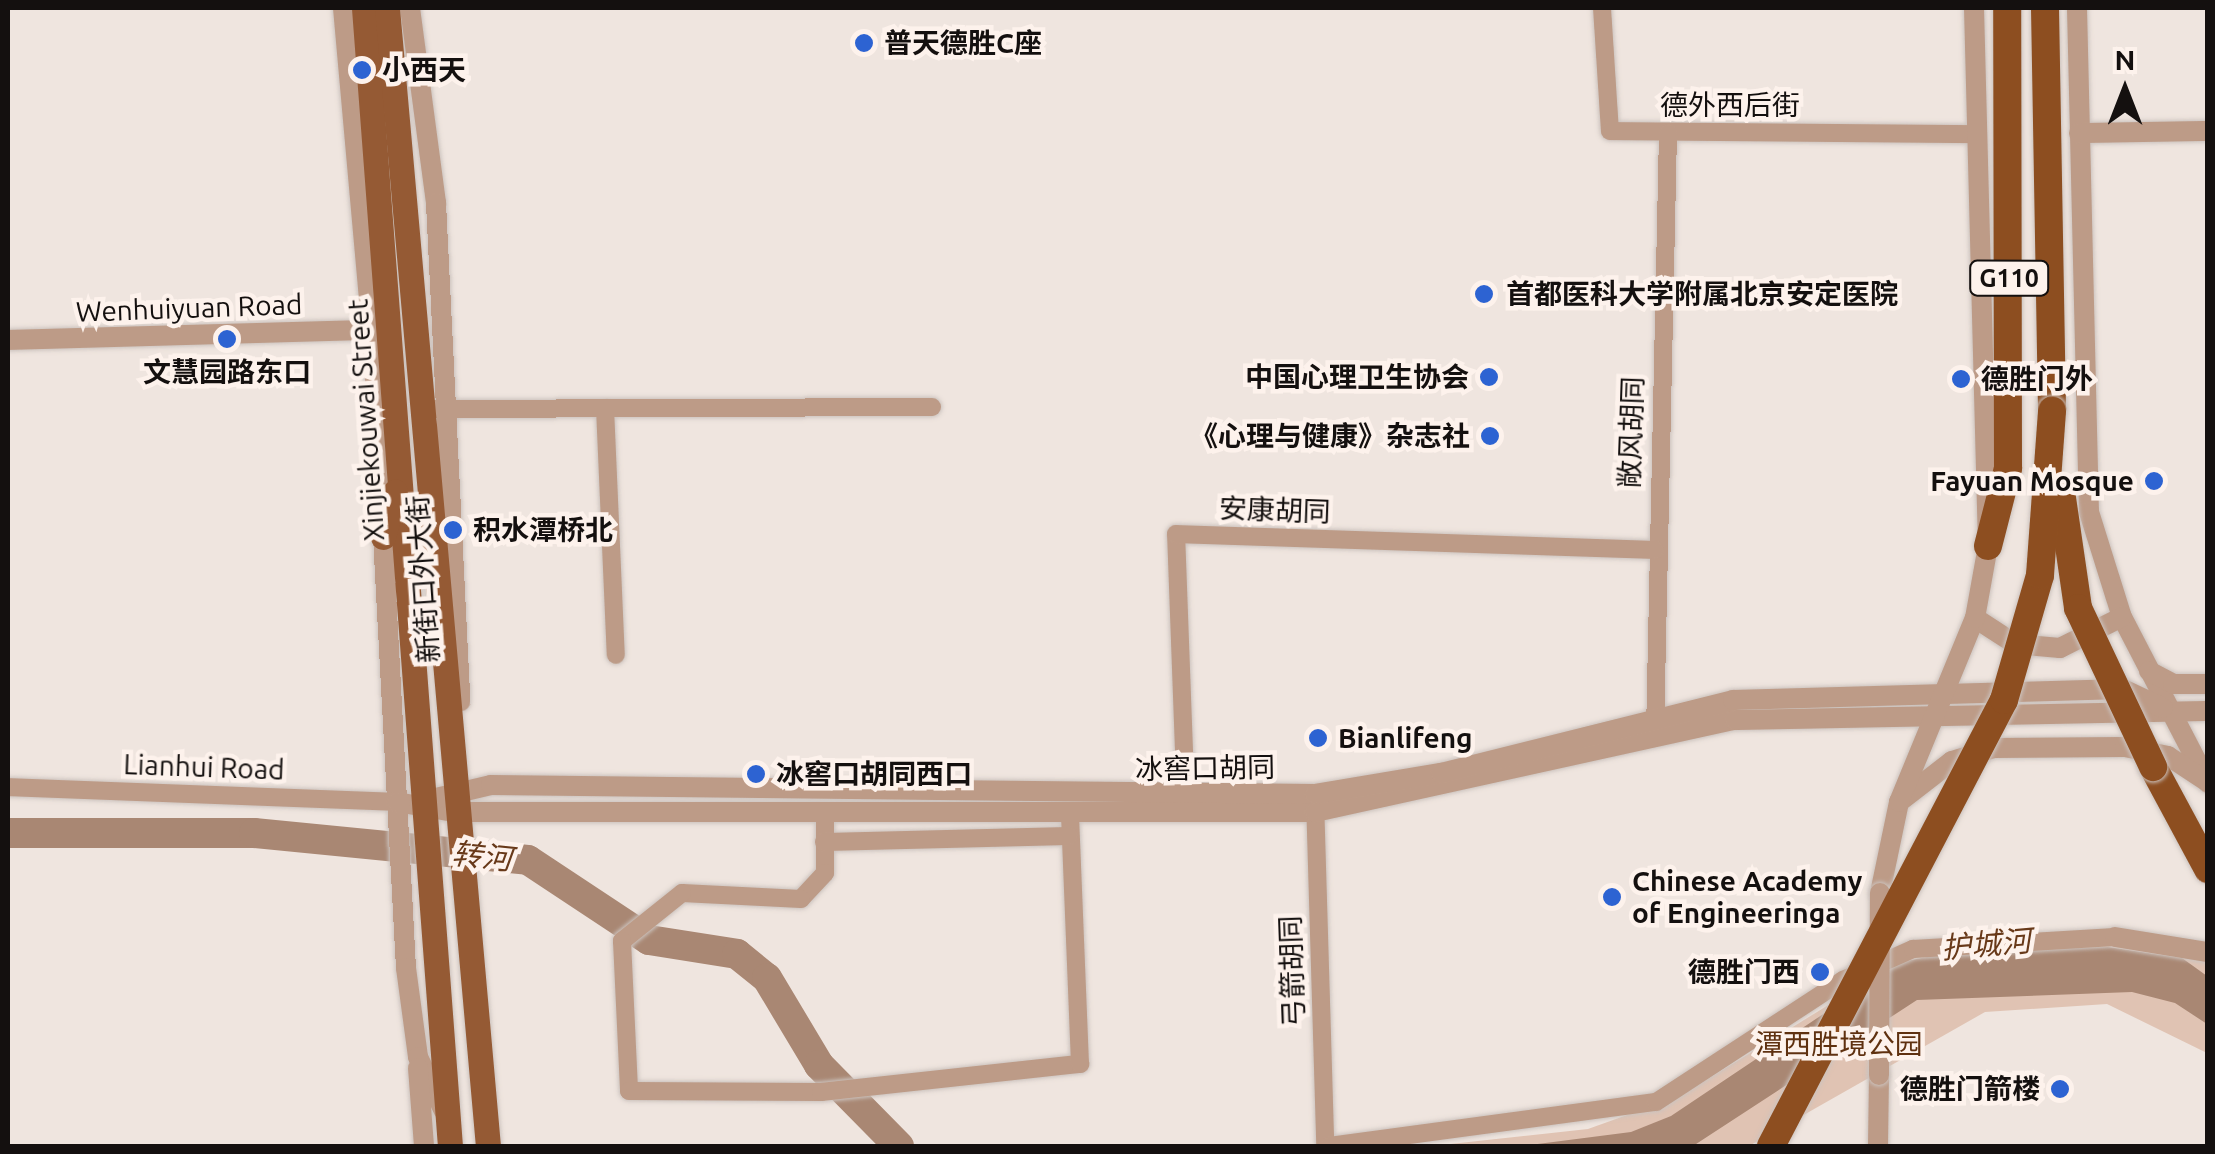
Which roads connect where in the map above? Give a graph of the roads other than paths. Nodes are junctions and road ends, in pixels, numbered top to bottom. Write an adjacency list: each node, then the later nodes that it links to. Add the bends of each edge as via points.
1 (343, 8): 14 (street, Xinjiekouwai Street)
2 (364, 8): 20 (main road, Xinjiekouwai Street)
3 (386, 8): 18 (main road, Xinjiekouwai Street)
4 (410, 8): 18 (street, via 436,203)
5 (1602, 8): 12 (street, 德外西后街, via 1610,132)
6 (1974, 8): 13 (street)
7 (2007, 8): 22 (highway, G110, via 2009,449)
8 (2048, 8): 19 (highway, G110)
9 (2076, 8): 11 (street)
10 (2208, 131): 11 (street)
11 (2079, 132): 24 (street, via 2089,512)
12 (1668, 133): 13 (street, 德外西后街); 23 (street, 敞风胡同)
13 (1975, 134): 22 (street)
14 (372, 330): 15 (street, Wenhuiyuan Road); 21 (street, 新街口外大街)
15 (8, 340)
16 (932, 407): 17 (street)
17 (605, 408): 18 (street); 26 (street)
18 (430, 409): 40 (main road, Xinjiekouwai Street)
19 (2052, 410): 45 (highway, bridge, via 2078,608); 53 (highway, bridge, via 2040,575 2004,700)
20 (400, 472): 21 (main road); 36 (main road, Xinjiekouwai Street)
21 (382, 537): 36 (street, 新街口外大街)
22 (1988, 546): 25 (street)
23 (1655, 550): 33 (street, 敞风胡同); 39 (street, 安康胡同, via 1176,534)
24 (2122, 617): 25 (street, via 2060,648 2014,644); 27 (street)
25 (1975, 618): 29 (street)
26 (616, 654)
27 (2148, 670): 28 (street, via 2173,684); 31 (street)
28 (2208, 684)
29 (1949, 690): 31 (street, 冰窖口胡同, via 2123,689); 32 (street); 33 (street, 冰窖口胡同, via 1788,694)
30 (2208, 710): 31 (street, 冰窖口胡同)
31 (2170, 711): 32 (street, 冰窖口胡同); 34 (street)
32 (1941, 712): 33 (street, 冰窖口胡同); 37 (street)
33 (1655, 724): 38 (street, 冰窖口胡同, via 1444,791)
34 (2207, 783): 37 (street, via 2168,756 2125,748 1994,748 1952,761)
35 (8, 787): 36 (street, Lianhui Road)
36 (408, 802): 40 (street); 44 (main road, Xinjiekouwai Street)
37 (1899, 802): 54 (street, bridge, via 1880,893)
38 (1315, 803): 39 (street, 冰窖口胡同); 52 (street, 弓箭胡同)
39 (1186, 807): 40 (street, 冰窖口胡同); 42 (street, 冰窖口胡同)
40 (455, 810): 41 (street, 冰窖口胡同); 51 (main road)
41 (825, 816): 42 (street, 冰窖口胡同); 43 (street)
42 (1070, 826): 43 (street); 43 (street, via 1080,1064 821,1092 630,1091 622,941 682,893 801,899 825,873)
43 (824, 842)
44 (414, 868): 48 (street); 49 (main road)
45 (2208, 869)
46 (2115, 936): 47 (street); 52 (street, via 1913,949 1843,980 1656,1102)
47 (2208, 952)
48 (418, 1056): 49 (street); 50 (street)
49 (449, 1134)
50 (424, 1146)
51 (488, 1146)
52 (1327, 1146)
53 (1771, 1146)
54 (1878, 1146)

